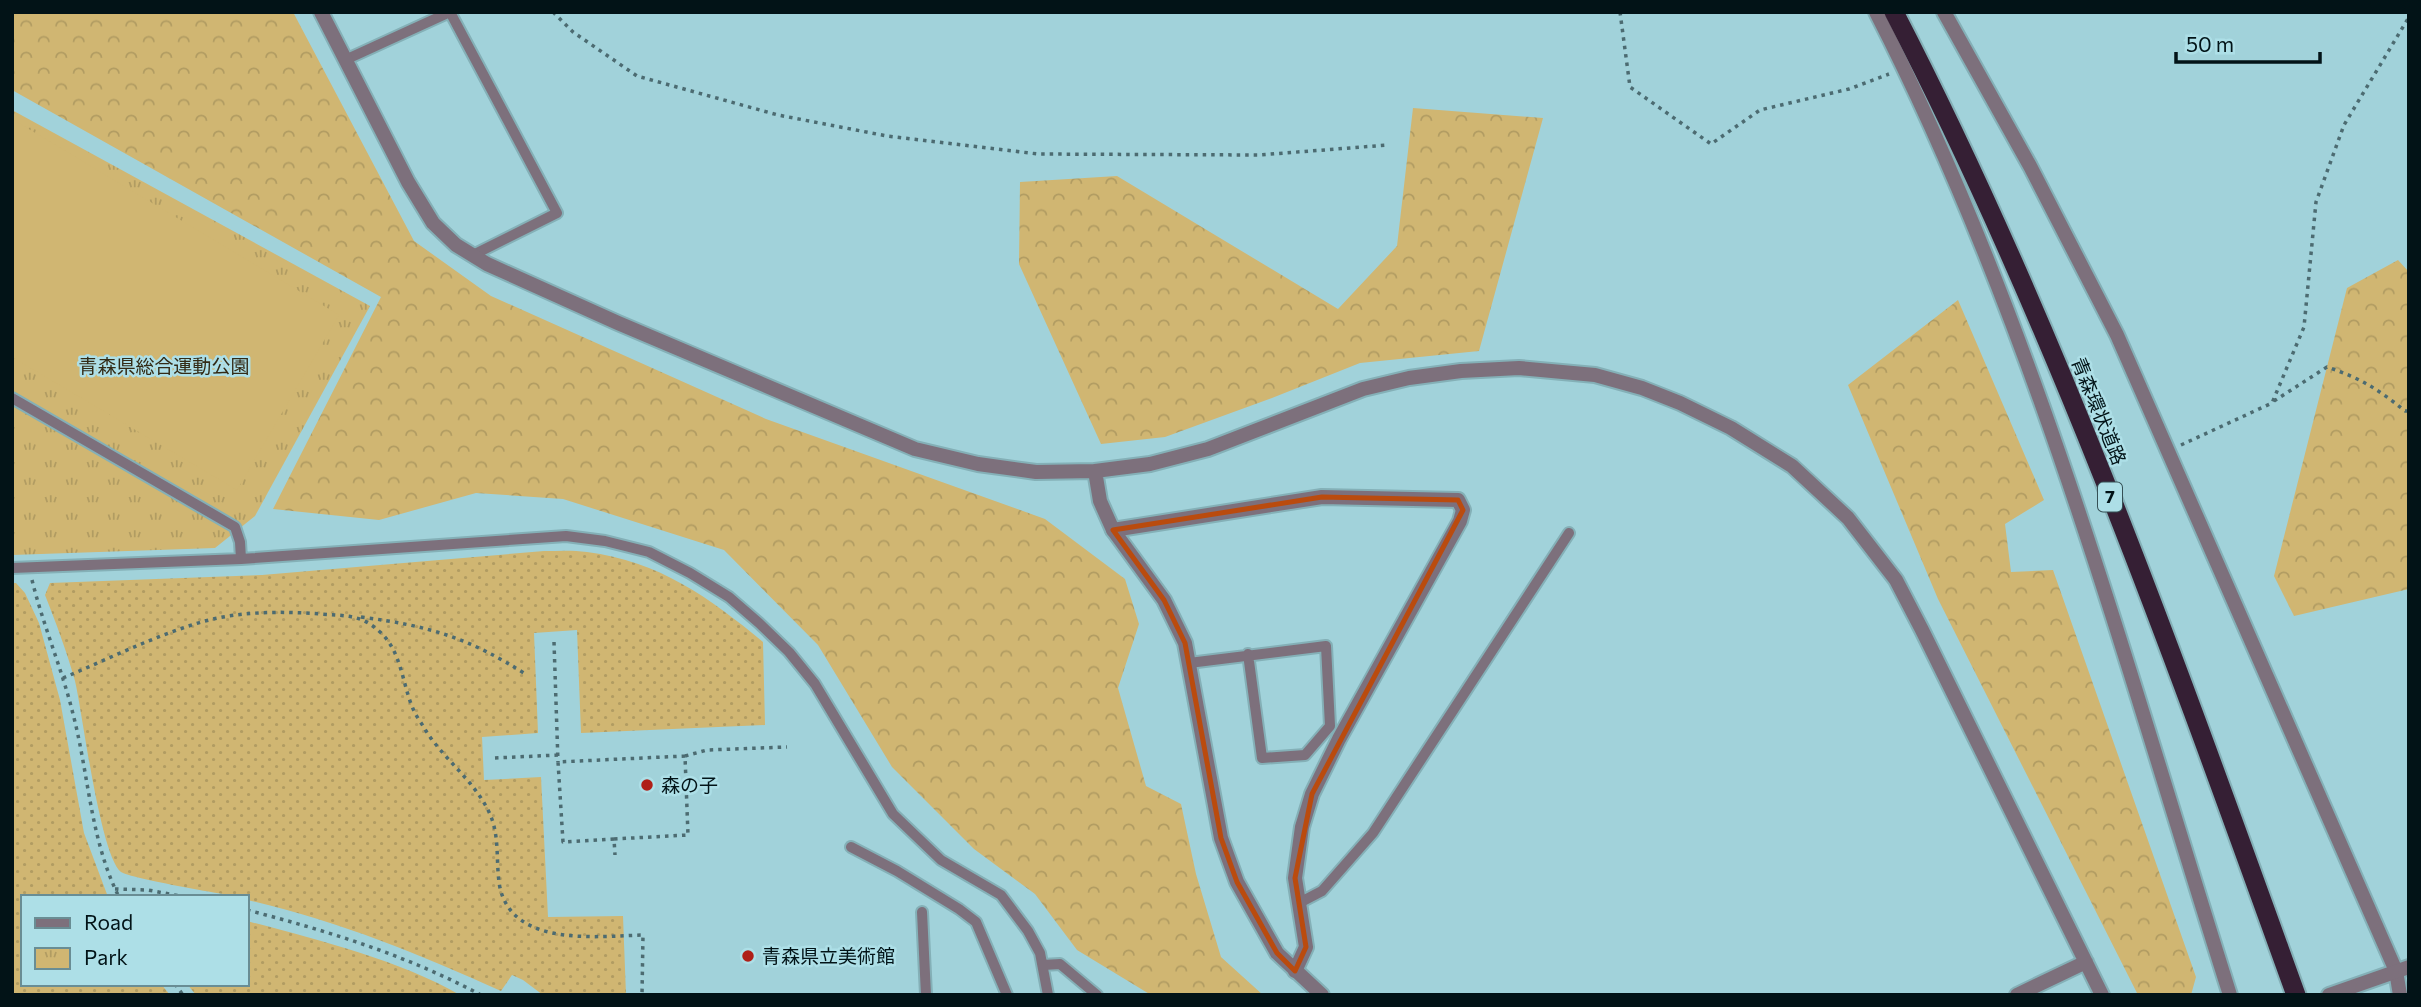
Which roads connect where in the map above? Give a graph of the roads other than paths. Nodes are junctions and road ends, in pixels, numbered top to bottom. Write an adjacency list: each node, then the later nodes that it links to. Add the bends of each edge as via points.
1 (321, 12): 6 (street)
2 (450, 12): 6 (lane); 7 (lane, via 557,214)
3 (1876, 12): 30 (street, via 1949,170 2021,346)
4 (1894, 12): 31 (highway, 青森環状道路 / 7, via 2025,289 2141,574)
5 (1944, 12): 21 (street, via 2111,323)
6 (345, 60): 7 (street, via 433,223)
7 (473, 255): 9 (street, via 618,323 915,449 1036,472)
8 (12, 398): 12 (lane, via 235,527)
9 (1095, 471): 10 (street, via 1100,501); 19 (street, via 1150,464 1209,449 1363,389 1461,371 1519,368 1595,374 1642,388 1731,428 1792,466 1848,518 1896,580)
10 (1113, 530): 15 (street, via 1164,600 1185,643); 17 (street, via 1322,497 1458,500 1463,510 1312,794 1295,878)
11 (1569, 533): 17 (lane, via 1373,834 1322,891)
12 (241, 559): 13 (lane); 20 (lane, via 566,536 649,552 729,597 789,652 827,702 893,814 941,860 1001,895 1028,931)
13 (12, 568)
14 (1248, 654): 14 (lane, via 1325,646 1329,726 1305,755 1262,758); 15 (lane)
15 (1189, 663): 22 (street, via 1221,838 1237,882 1277,953)
16 (851, 847): 24 (lane, via 976,922)
17 (1299, 903): 22 (street, via 1306,947)
18 (922, 912): 23 (lane)
19 (2086, 962): 28 (street); 29 (street)
20 (1043, 965): 25 (lane); 26 (lane, via 1060,964)
21 (2402, 969): 32 (street); 33 (street)
22 (1295, 971): 27 (street)
23 (926, 995)
24 (1007, 995)
25 (1048, 995)
26 (1097, 995)
27 (1322, 995)
28 (2017, 995)
29 (2102, 995)
30 (2230, 995)
31 (2297, 995)
32 (2329, 995)
33 (2400, 995)

